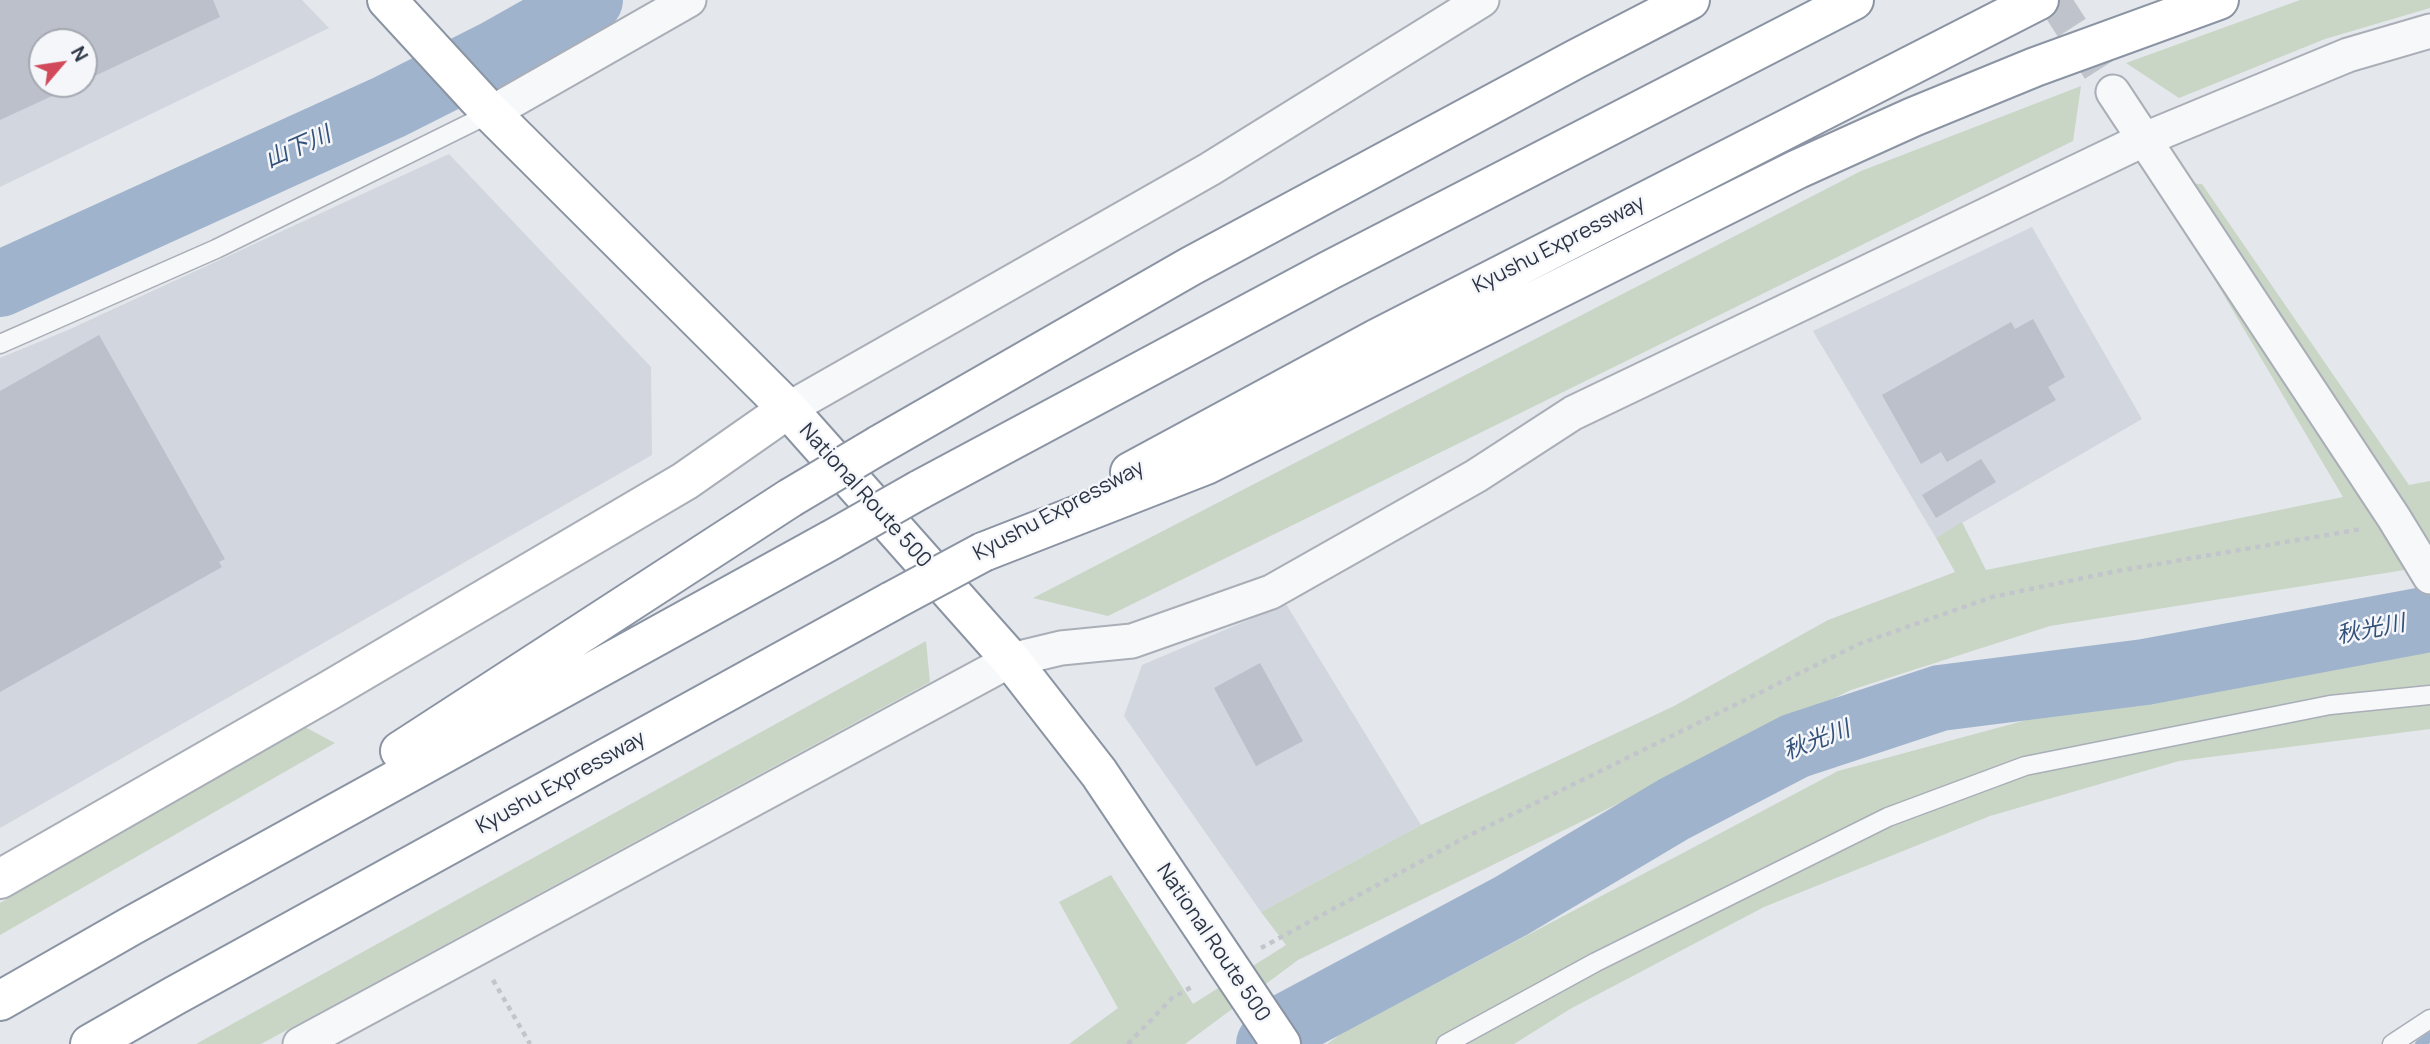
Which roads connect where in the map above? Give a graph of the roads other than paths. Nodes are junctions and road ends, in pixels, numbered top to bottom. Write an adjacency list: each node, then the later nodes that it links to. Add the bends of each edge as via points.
1 (689, 0): 12 (street)
2 (1482, 0): 15 (street, via 1210,169)
3 (1690, 0): 21 (main road, bridge, via 1191,266 879,445 790,498)
4 (1854, 0): 21 (main road, bridge, via 1328,271 919,490)
5 (2039, 0): 16 (main road, Kyushu Expressway, via 1400,327)
6 (2170, 0): 10 (main road)
7 (2219, 0): 10 (main road)
8 (397, 10): 12 (main road, National Route 500)
9 (2430, 31): 13 (street, via 2348,55)
10 (2035, 67): 16 (main road, via 1798,169 1206,465)
11 (2113, 92): 13 (street)
12 (486, 107): 14 (lane, via 216,249); 15 (main road, National Route 500)
13 (2146, 139): 17 (street); 18 (street, via 1573,413 1476,476 1271,592 1132,641 1061,648)
14 (0, 344)
15 (788, 409): 18 (main road, National Route 500); 20 (main road, via 685,481)
16 (983, 552): 24 (main road, Kyushu Expressway, bridge)
17 (2430, 577)
18 (1011, 660): 25 (street); 26 (main road, National Route 500, via 1099,773)
19 (2430, 695): 27 (lane, via 2330,705 2025,766 1888,817 1596,962)
20 (0, 878)
21 (131, 926): 22 (main road)
22 (0, 1001)
23 (2430, 1019): 28 (lane)
24 (90, 1044)
25 (300, 1044)
26 (1281, 1044)
27 (1446, 1044)
28 (2392, 1044)

